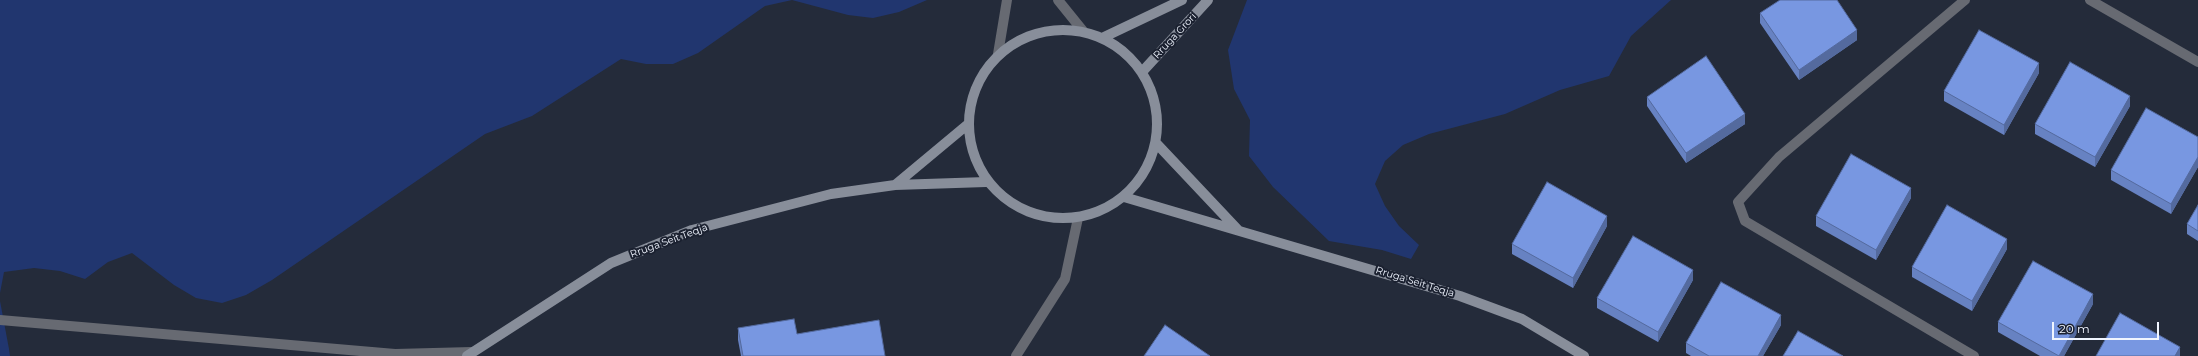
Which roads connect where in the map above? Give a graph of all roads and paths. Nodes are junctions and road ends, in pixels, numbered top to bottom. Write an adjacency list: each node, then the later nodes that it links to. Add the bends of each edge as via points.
1 (1007, 0): 9 (street)
2 (1058, 0): 7 (street)
3 (1182, 0): 8 (main road, Rruga Grori)
4 (1208, 0): 11 (main road, Rruga Grori)
5 (1965, 0): 23 (street, via 1779,157 1738,202 1745,221)
6 (2090, 0): 10 (street)
7 (1083, 31): 8 (main road); 9 (main road, via 1038,32)
8 (1102, 38): 11 (main road, via 1125,52)
9 (998, 54): 12 (main road, via 979,80 971,99)
10 (2198, 62)
11 (1142, 72): 13 (main road, via 1153,94 1158,118)
12 (967, 125): 14 (main road, via 972,155); 15 (main road)
13 (1156, 144): 16 (main road, via 1144,173); 18 (main road, Rruga Seit Teqja)
14 (986, 182): 15 (main road, Rruga Seit Teqja); 17 (main road, via 1005,200 1027,213)
15 (895, 185): 20 (main road, Rruga Seit Teqja, via 831,194 692,230 611,263)
16 (1124, 197): 17 (main road, via 1102,210); 18 (main road, Rruga Seit Teqja)
17 (1078, 218): 21 (street, via 1065,279)
18 (1238, 230): 22 (main road, Rruga Seit Teqja, via 1460,296 1522,319)
19 (0, 320): 20 (street, via 396,354)
20 (470, 354)
21 (1016, 356)
22 (1584, 356)
23 (1974, 356)

